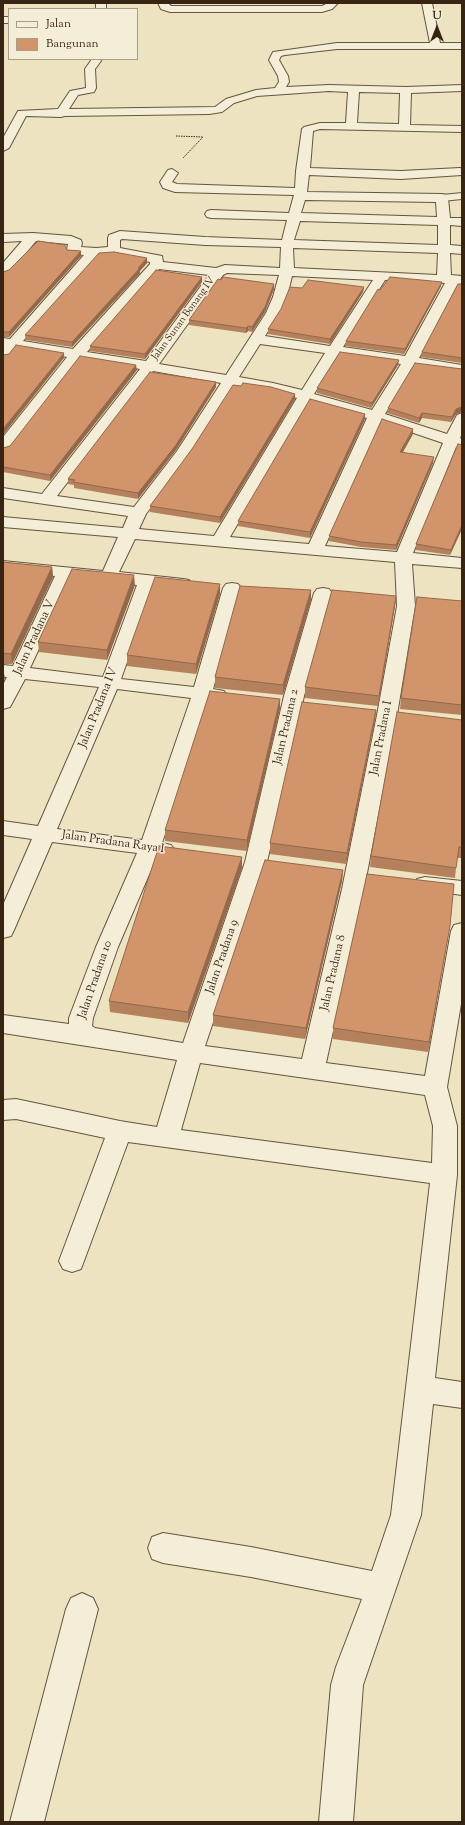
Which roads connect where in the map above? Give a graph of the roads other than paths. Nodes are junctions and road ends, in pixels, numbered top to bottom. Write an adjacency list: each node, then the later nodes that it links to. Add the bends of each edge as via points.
1 (163, 3): 4 (street, via 164,7 170,9)
2 (333, 3): 4 (street, via 322,9)
3 (427, 3): 5 (street)
4 (265, 6)
5 (436, 46): 6 (street); 11 (street, via 337,46 277,54 274,60 284,82)
6 (462, 46)
7 (96, 62): 15 (street, via 90,70 90,90 74,93)
8 (459, 88): 10 (street); 12 (street)
9 (354, 89): 10 (street); 11 (street); 16 (street)
10 (406, 90): 17 (street)
11 (278, 91): 15 (street, via 230,101 218,110 209,111)
12 (461, 100)
13 (10, 112): 14 (street)
14 (22, 113): 15 (street); 19 (street)
15 (61, 114)
16 (352, 127): 17 (street); 20 (street, via 320,126 308,129)
17 (404, 128): 18 (street)
18 (462, 129)
19 (3, 148)
20 (302, 171): 21 (street, via 401,175); 23 (street)
21 (460, 172)
22 (172, 173): 23 (street, via 166,182 175,188)
23 (301, 194): 25 (street); 27 (street)
24 (462, 196): 25 (lane)
25 (442, 198): 28 (street)
26 (211, 214): 27 (street)
27 (294, 217): 28 (street); 32 (street)
28 (444, 222): 29 (street); 33 (street)
29 (462, 222)
30 (33, 237): 31 (street); 36 (street, via 71,240 76,243 73,250); 38 (street)
31 (3, 238)
32 (288, 244): 33 (street); 35 (street, via 120,235 114,238); 40 (street)
33 (444, 250): 34 (street); 42 (street)
34 (462, 250)
35 (114, 251): 36 (street); 37 (street, via 157,259)
36 (96, 252): 44 (street)
37 (156, 264): 39 (street); 46 (street)
38 (3, 271)
39 (218, 272): 40 (street, via 225,269); 48 (street, Jalan Sunan Bonang IV)
40 (287, 272): 41 (street); 43 (street, via 280,297)
41 (381, 278): 42 (street); 45 (street)
42 (453, 279): 47 (street)
43 (256, 339): 45 (street); 50 (street)
44 (6, 347): 46 (street)
45 (334, 350): 47 (street); 51 (street)
46 (77, 354): 48 (street); 55 (street)
47 (410, 361): 49 (street); 52 (street)
48 (150, 366): 50 (street); 57 (street, Jalan Sunan Bonang IV)
49 (462, 369)
50 (229, 380): 51 (street); 58 (street, via 183,453)
51 (306, 395): 52 (street); 61 (street)
52 (376, 416): 54 (street); 62 (street)
53 (462, 418): 54 (street)
54 (456, 442): 63 (street)
55 (3, 447)
56 (3, 493): 57 (street)
57 (46, 499): 58 (street)
58 (138, 513): 60 (street)
59 (3, 522): 60 (street)
60 (130, 533): 61 (street); 67 (street)
61 (219, 542): 62 (street)
62 (315, 549): 63 (street)
63 (404, 557): 64 (street); 82 (street, Jalan Pradana I, via 405,601 386,715)
64 (462, 563)
65 (3, 566): 66 (street)
66 (66, 572): 67 (street); 70 (street, Jalan Pradana V)
67 (109, 576): 68 (street)
68 (147, 581): 71 (street, Jalan Pradana IV); 72 (street, via 224,587)
69 (323, 593): 80 (street, Jalan Pradana 2, via 293,704)
70 (11, 672): 71 (street); 74 (street, Jalan Pradana V)
71 (110, 683): 72 (street); 76 (street, Jalan Pradana IV)
72 (202, 693): 73 (street); 77 (street)
73 (232, 696)
74 (3, 703)
75 (3, 828): 76 (street, Jalan Pradana Raya I)
76 (46, 833): 77 (street, Jalan Pradana Raya I); 86 (street, Jalan Pradana IV)
77 (150, 848): 78 (street, Jalan Pradana Raya I); 89 (street, Jalan Pradana 10, via 107,947 81,1018 80,1029)
78 (180, 852)
79 (233, 859): 80 (street)
80 (256, 862): 81 (street); 90 (street, Jalan Pradana 9)
81 (279, 865)
82 (348, 874): 83 (street); 91 (street, Jalan Pradana 8)
83 (378, 878)
84 (409, 882): 85 (street)
85 (462, 888)
86 (3, 930)
87 (462, 931): 92 (street)
88 (3, 1024): 89 (street)
89 (88, 1036): 90 (street, Jalan Pradana 10)
90 (191, 1053): 91 (street, Jalan Pradana 10); 96 (street, Jalan Pradana 9)
91 (312, 1070): 92 (street, Jalan Pradana 10)
92 (435, 1087): 94 (street)
93 (3, 1110): 95 (street, via 16,1110)
94 (454, 1126): 97 (street)
95 (120, 1131): 96 (street); 98 (street)
96 (166, 1138): 97 (street)
97 (444, 1175): 99 (street)
98 (72, 1261)
99 (419, 1389): 100 (street); 102 (street, via 406,1515)
100 (462, 1395)
101 (163, 1548): 102 (street, via 252,1562)
102 (382, 1588): 105 (street, via 348,1685)
103 (82, 1609): 104 (street)
104 (27, 1822)
105 (336, 1822)

